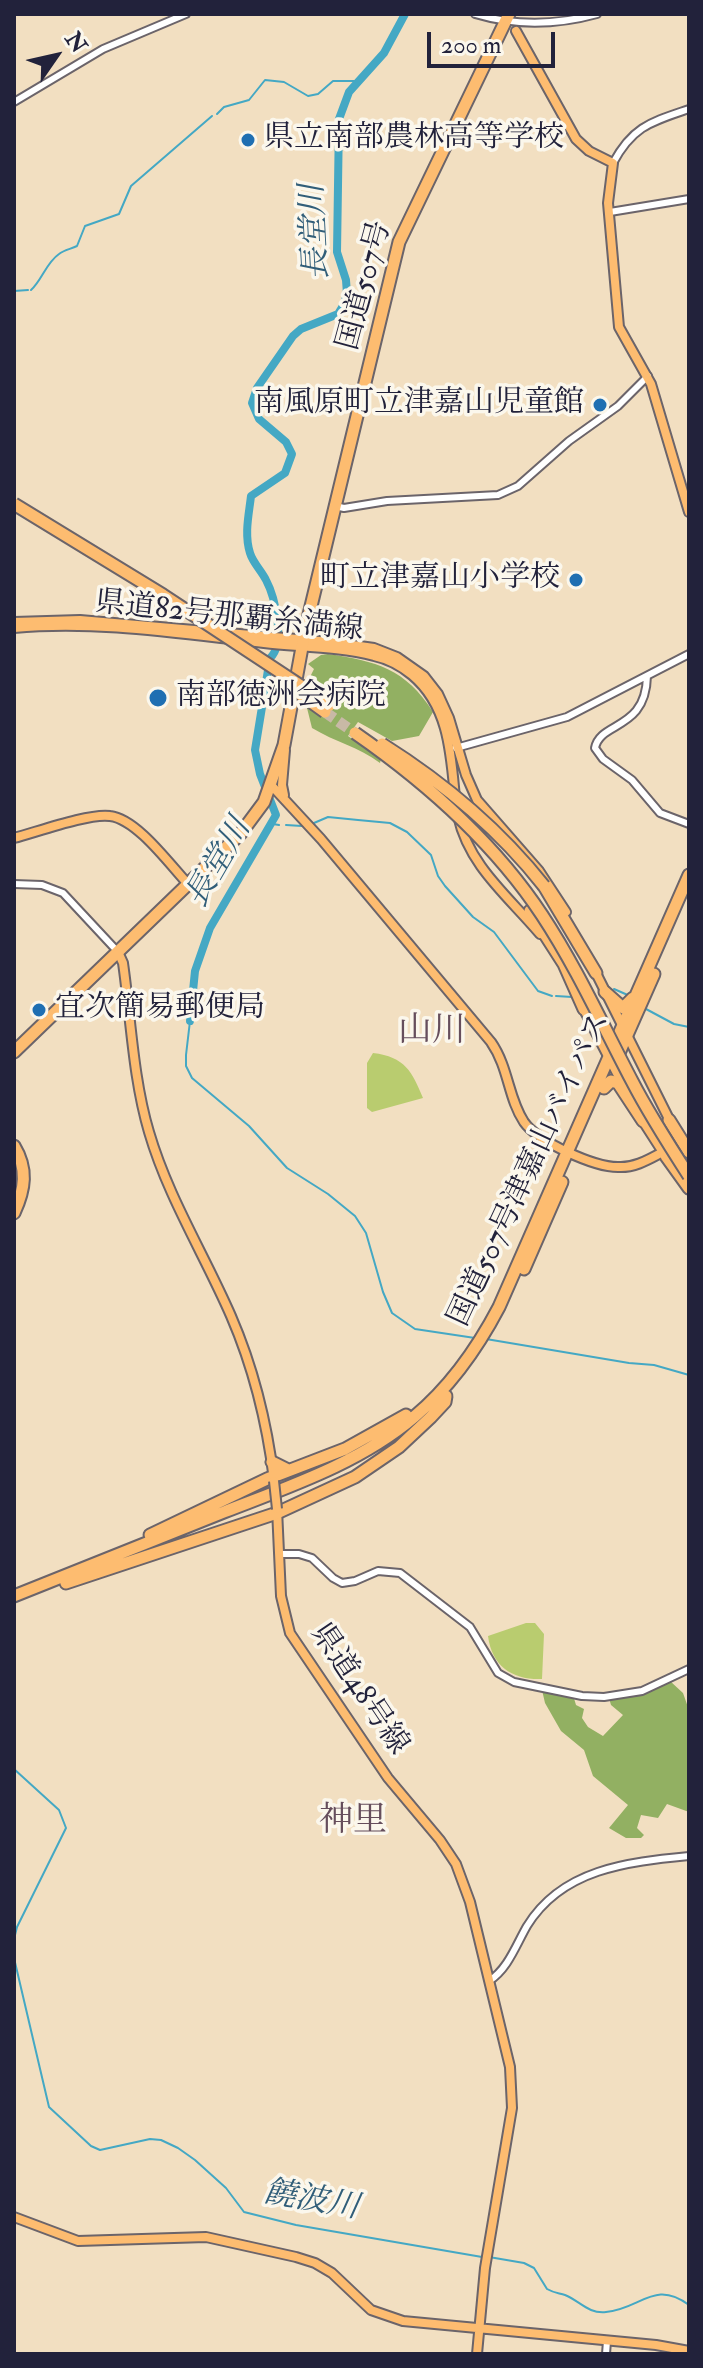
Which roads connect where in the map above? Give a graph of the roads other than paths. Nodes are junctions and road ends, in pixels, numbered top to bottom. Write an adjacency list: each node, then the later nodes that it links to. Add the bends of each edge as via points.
1 (186, 14): 6 (street, via 103,49)
2 (475, 14): 4 (street)
3 (597, 14): 4 (street, via 553,22)
4 (508, 17): 13 (highway, 国道507号, via 399,242)
5 (516, 31): 8 (main road, via 576,139)
6 (14, 102)
7 (689, 109): 8 (street, via 640,128)
8 (613, 163): 10 (main road)
9 (689, 199): 10 (street)
10 (610, 212): 11 (main road, via 619,327)
11 (648, 376): 13 (street, via 513,491); 15 (main road)
12 (14, 504): 14 (highway, bridge, via 163,595 327,708)
13 (335, 506): 17 (highway, 国道507号)
14 (14, 512)
15 (689, 512)
16 (14, 625): 17 (main road, 県道82号那覇糸満線)
17 (303, 644): 21 (highway, 国道507号); 23 (main road, 県道82号那覇糸満線, via 364,654 400,667 433,699)
18 (689, 654): 19 (street)
19 (647, 676): 23 (street, via 567,717); 26 (street, via 641,706 595,748 660,813)
20 (357, 730): 22 (highway)
21 (284, 745): 24 (highway, 国道507号); 25 (main road)
22 (381, 747): 33 (highway, bridge, via 429,773 523,860); 36 (highway, bridge, via 476,841 560,956); 37 (highway, bridge, via 473,820 523,878 565,939)
23 (454, 749): 33 (main road, 県道82号那覇糸満線, via 477,800 550,886); 36 (main road, 県道82号那覇糸満線, via 456,807 469,849 539,934)
24 (271, 786): 25 (main road); 30 (highway, 国道507号, via 241,833)
25 (285, 797): 44 (main road, via 491,1042 507,1070 524,1122)
26 (689, 824)
27 (14, 838): 30 (main road, via 98,816 115,817 135,828)
28 (689, 875): 35 (highway, 国道507号津嘉山バイパス)
29 (14, 884): 32 (street, via 42,885 63,893)
30 (188, 884): 32 (highway, 国道507号)
31 (689, 892): 37 (highway, 国道507号津嘉山バイパス)
32 (118, 952): 38 (highway, 国道507号); 54 (main road, 県道48号線, via 149,1131 183,1219 240,1338 261,1400)
33 (596, 973): 34 (main road, 県道82号那覇糸満線)
34 (605, 992): 35 (highway, via 623,1008); 37 (main road, 県道82号那覇糸満線)
35 (638, 992): 37 (highway, 国道507号津嘉山バイパス)
36 (584, 1009): 37 (main road, 県道82号那覇糸満線)
37 (618, 1047): 39 (highway, 国道507号津嘉山バイパス); 40 (main road, 県道82号那覇糸満線); 41 (main road, 県道82号那覇糸満線); 44 (highway, 国道507号津嘉山バイパス); 47 (highway, bridge); 48 (highway, bridge, via 647,1109)
38 (14, 1052)
39 (604, 1088): 41 (highway, via 611,1081 618,1083); 44 (highway, 国道507号津嘉山バイパス)
40 (669, 1120): 42 (main road, 県道82号那覇糸満線); 45 (highway)
41 (643, 1121): 46 (main road, 県道82号那覇糸満線)
42 (688, 1139)
43 (14, 1146): 51 (highway, via 25,1180)
44 (571, 1152): 46 (main road, via 619,1167); 52 (highway, 国道507号津嘉山バイパス, via 511,1290)
45 (689, 1152)
46 (663, 1155): 49 (highway); 50 (main road, 県道82号那覇糸満線)
47 (689, 1164)
48 (689, 1176)
49 (689, 1188)
50 (689, 1195)
51 (14, 1213)
52 (455, 1378): 53 (highway, 国道507号津嘉山バイパス); 55 (highway, via 384,1429); 59 (highway, 国道507号津嘉山バイパス, via 414,1417 353,1457)
53 (446, 1396): 57 (highway, via 383,1461); 59 (highway, 国道507号津嘉山バイパス, via 419,1422 361,1461)
54 (272, 1462): 55 (highway); 56 (main road, 県道48号線)
55 (288, 1470): 56 (highway)
56 (274, 1479): 57 (main road, 県道48号線, bridge); 59 (highway)
57 (277, 1511): 58 (main road, 県道48号線); 59 (highway)
58 (279, 1554): 62 (street, via 306,1556 342,1583 378,1571 400,1573 470,1627 498,1673 514,1682 604,1697 642,1691); 64 (main road, 県道48号線, via 290,1633 388,1778 452,1857)
59 (64, 1580): 60 (highway, 国道507号津嘉山バイパス); 61 (highway, 国道507号津嘉山バイパス)
60 (14, 1596)
61 (14, 1604)
62 (689, 1669)
63 (689, 1856): 64 (street, via 605,1868 572,1882 543,1905 502,1970)
64 (489, 1981): 66 (main road, 県道48号線, via 512,2097)
65 (14, 2217): 66 (main road, via 78,2241 200,2237 285,2254 332,2273 379,2314)
66 (479, 2328): 67 (main road); 69 (main road, 県道48号線)
67 (607, 2341): 68 (main road); 70 (street)
68 (689, 2351)
69 (477, 2354)
70 (606, 2354)

